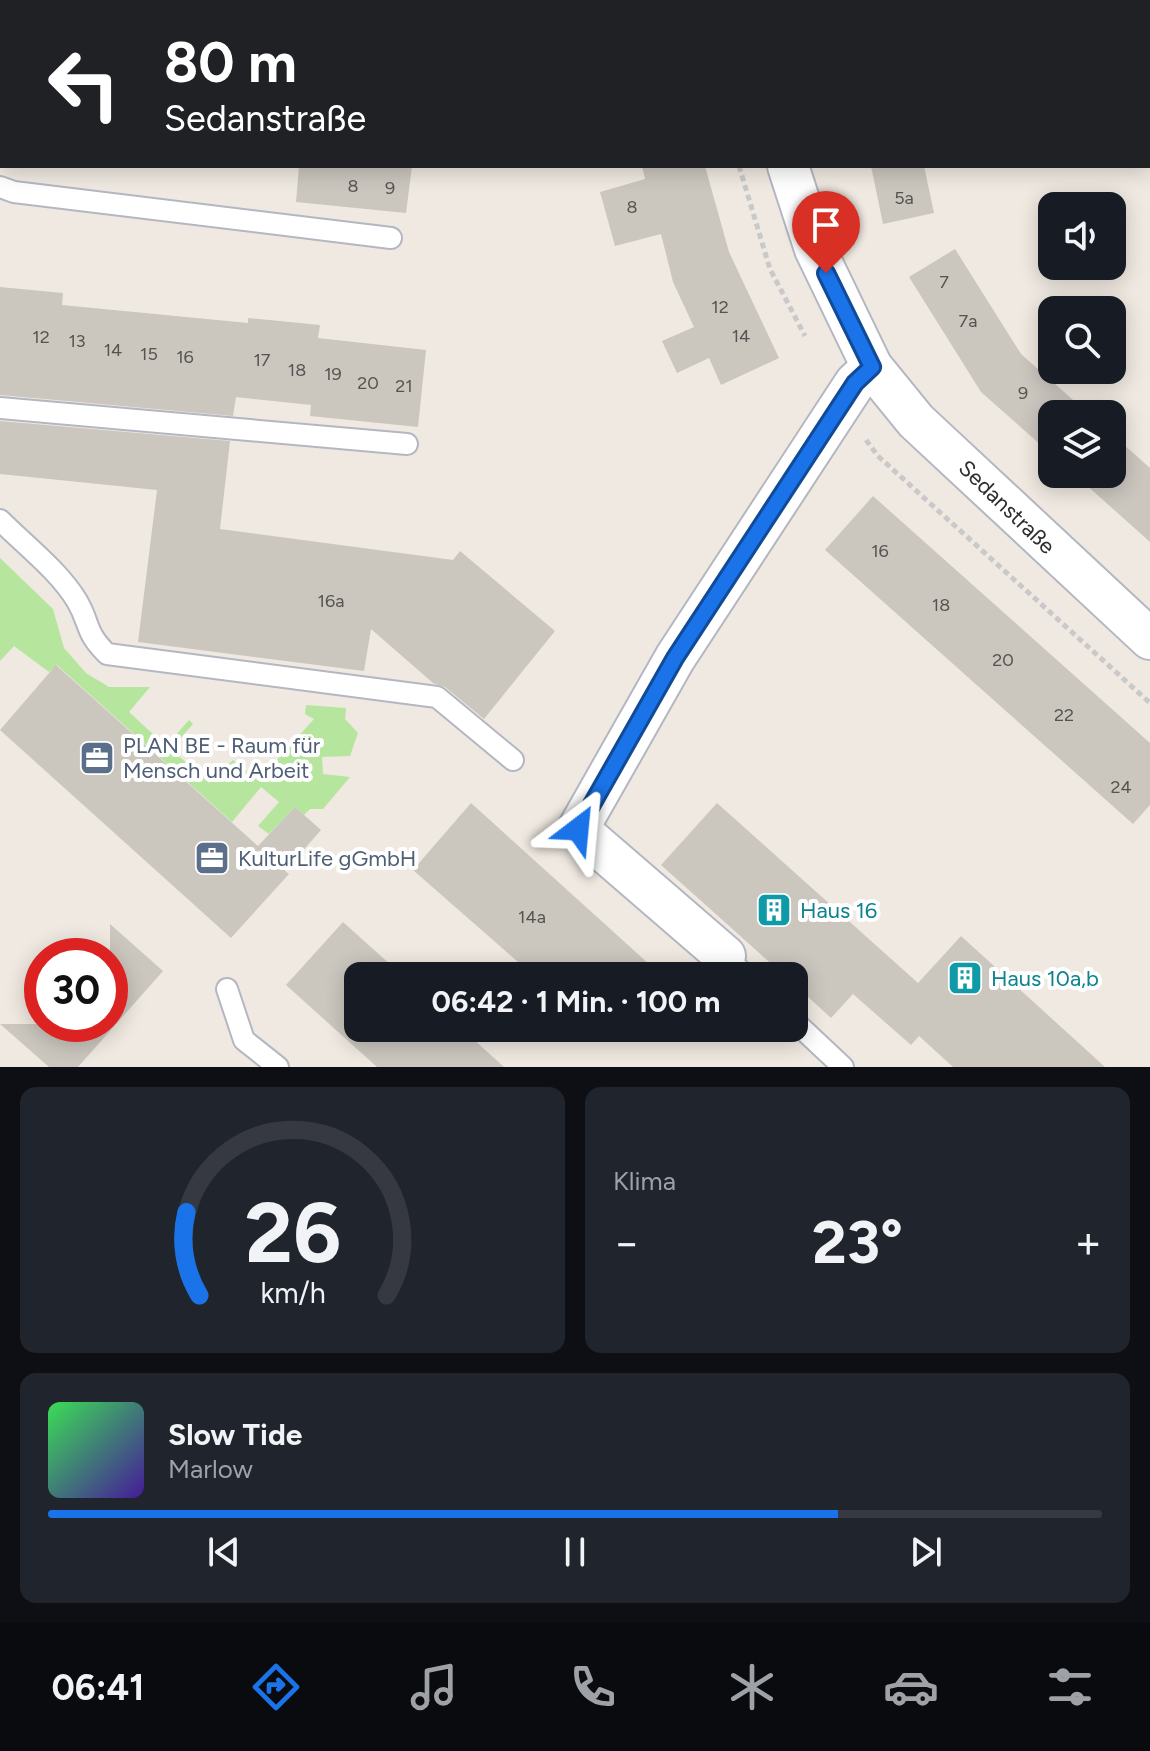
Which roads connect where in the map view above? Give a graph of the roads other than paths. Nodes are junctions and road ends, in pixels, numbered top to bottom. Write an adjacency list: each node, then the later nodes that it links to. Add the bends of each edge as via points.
1 (789, 168): 4 (street, Sedanstraße, via 815,249)
2 (0, 187): 3 (lane)
3 (391, 238)
4 (872, 367): 8 (street, Sedanstraße, via 916,421); 10 (street, via 855,383 675,658 578,829)
5 (0, 408): 6 (lane)
6 (407, 444)
7 (0, 520): 9 (lane, via 78,602 90,637 107,654 437,697)
8 (1150, 639)
9 (513, 760)
10 (730, 962)
11 (227, 989): 13 (lane, via 244,1040)
12 (808, 1034): 14 (lane)
13 (278, 1067)
14 (843, 1067)

